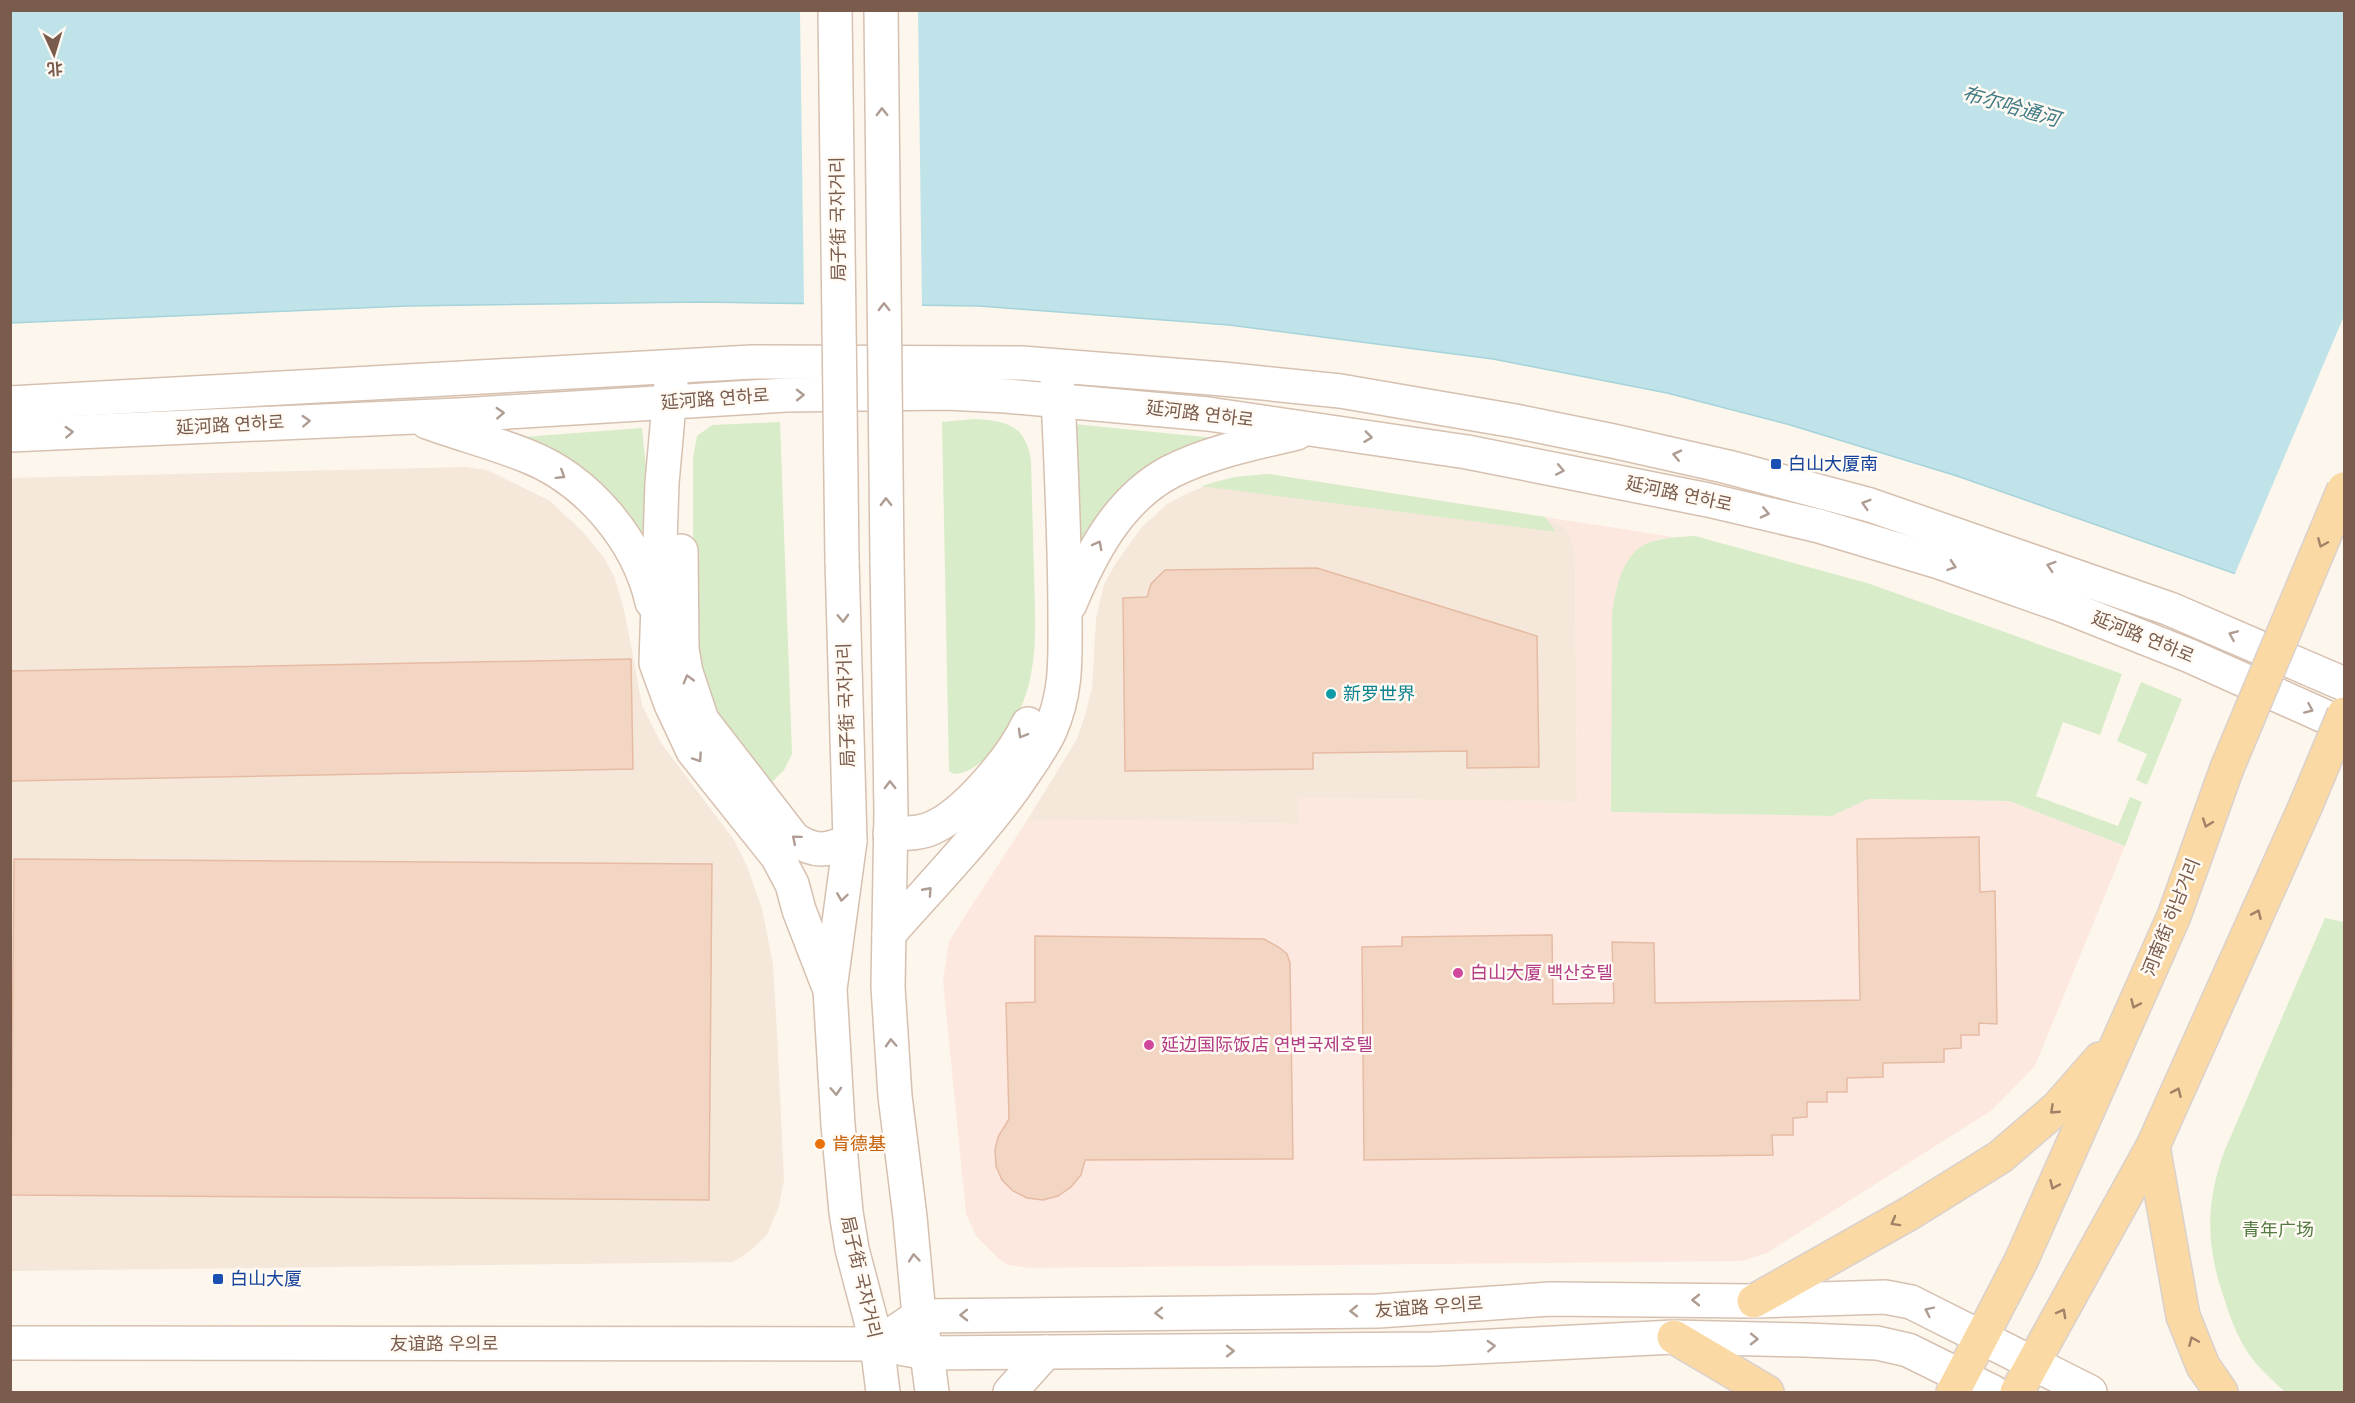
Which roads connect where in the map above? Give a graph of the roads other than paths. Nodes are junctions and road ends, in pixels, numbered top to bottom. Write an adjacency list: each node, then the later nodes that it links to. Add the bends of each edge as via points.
1 (835, 10): 18 (main road, 局子街 국자거리, one-way to 18, bridge)
2 (880, 10): 17 (main road, one-way to 2, bridge)
3 (680, 365): 4 (main road, 延河路 연하로); 6 (main road); 7 (main road, 延河路 연하로)
4 (1048, 365): 5 (main road); 14 (main road, 延河路 연하로, one-way to 4, via 2170,609 2084,577 1870,505 1728,467 1525,423 1340,391)
5 (1049, 399): 6 (main road, 延河路 연하로, one-way to 5, via 948,393); 9 (main road, 延河路 연하로, via 1208,414); 12 (main road); 17 (main road, one-way to 17, via 1049,579 1043,679 1037,700 1011,753 950,818 929,830)
6 (677, 401): 8 (main road, 延河路 연하로, one-way to 6); 13 (main road, via 662,483); 18 (main road, one-way to 6, via 822,849 808,848 794,839 702,720 682,650)
7 (10, 403)
8 (409, 416): 10 (main road, 延河路 연하로, one-way to 8); 13 (main road, one-way to 13, via 529,457 588,496 624,537 648,584)
9 (1310, 429): 12 (main road, one-way to 9, via 1103,536 1140,492 1170,472 1197,461); 16 (main road, 延河路 연하로, one-way to 16, via 1606,478 1819,526 1940,562 2064,606)
10 (10, 435)
11 (2344, 489): 21 (main road, 河南街 하남거리, one-way to 21, bridge, via 2227,768 2174,916)
12 (1065, 617): 19 (main road, one-way to 12, via 976,836 1035,758 1050,731 1065,679)
13 (657, 625): 20 (main road, one-way to 20, via 657,663 682,729 704,767 777,856 792,884)
14 (2344, 684)
15 (2344, 714): 22 (main road, one-way to 15, bridge)
16 (2344, 724)
17 (890, 834): 19 (main road)
18 (850, 841): 20 (main road, 局子街 국자거리, one-way to 20)
19 (889, 934): 24 (main road, one-way to 19, via 895,1096)
20 (830, 989): 28 (main road, 局子街 국자거리, one-way to 28, via 846,1212)
21 (2121, 1035): 23 (main road, one-way to 23, via 2057,1108 2000,1157); 26 (main road, 河南街 하남거리, one-way to 26, via 2021,1261)
22 (2153, 1146): 31 (main road, one-way to 22); 40 (main road, one-way to 22, via 2203,1365 2183,1316)
23 (1755, 1301): 24 (main road, 友谊路 우의로, one-way to 24, via 1550,1299 1377,1311); 26 (main road, 友谊路 우의로, one-way to 23, via 1911,1302 1885,1298)
24 (919, 1316): 28 (main road); 30 (main road)
25 (1674, 1337): 29 (main road, 友谊路 우의로, one-way to 25, via 1433,1350); 32 (main road, 友谊路 우의로, one-way to 32, via 1877,1343 1908,1350); 36 (main road)
26 (1981, 1337): 31 (main road, 友谊路 우의로); 32 (main road, 河南街 하남거리)
27 (10, 1343): 28 (main road, 友谊路 우의로)
28 (877, 1344): 30 (main road, 友谊路 우의로); 33 (main road, 局子街 국자거리)
29 (1046, 1352): 30 (main road, 友谊路 우의로); 35 (main road)
30 (927, 1353): 34 (main road)
31 (2033, 1364): 38 (main road); 39 (main road, 友谊路 우의로)
32 (1957, 1384): 37 (main road, 友谊路 우의로)
33 (883, 1392)
34 (932, 1392)
35 (1010, 1392)
36 (1767, 1392)
37 (1993, 1392)
38 (2017, 1392)
39 (2090, 1392)
40 (2221, 1392)

